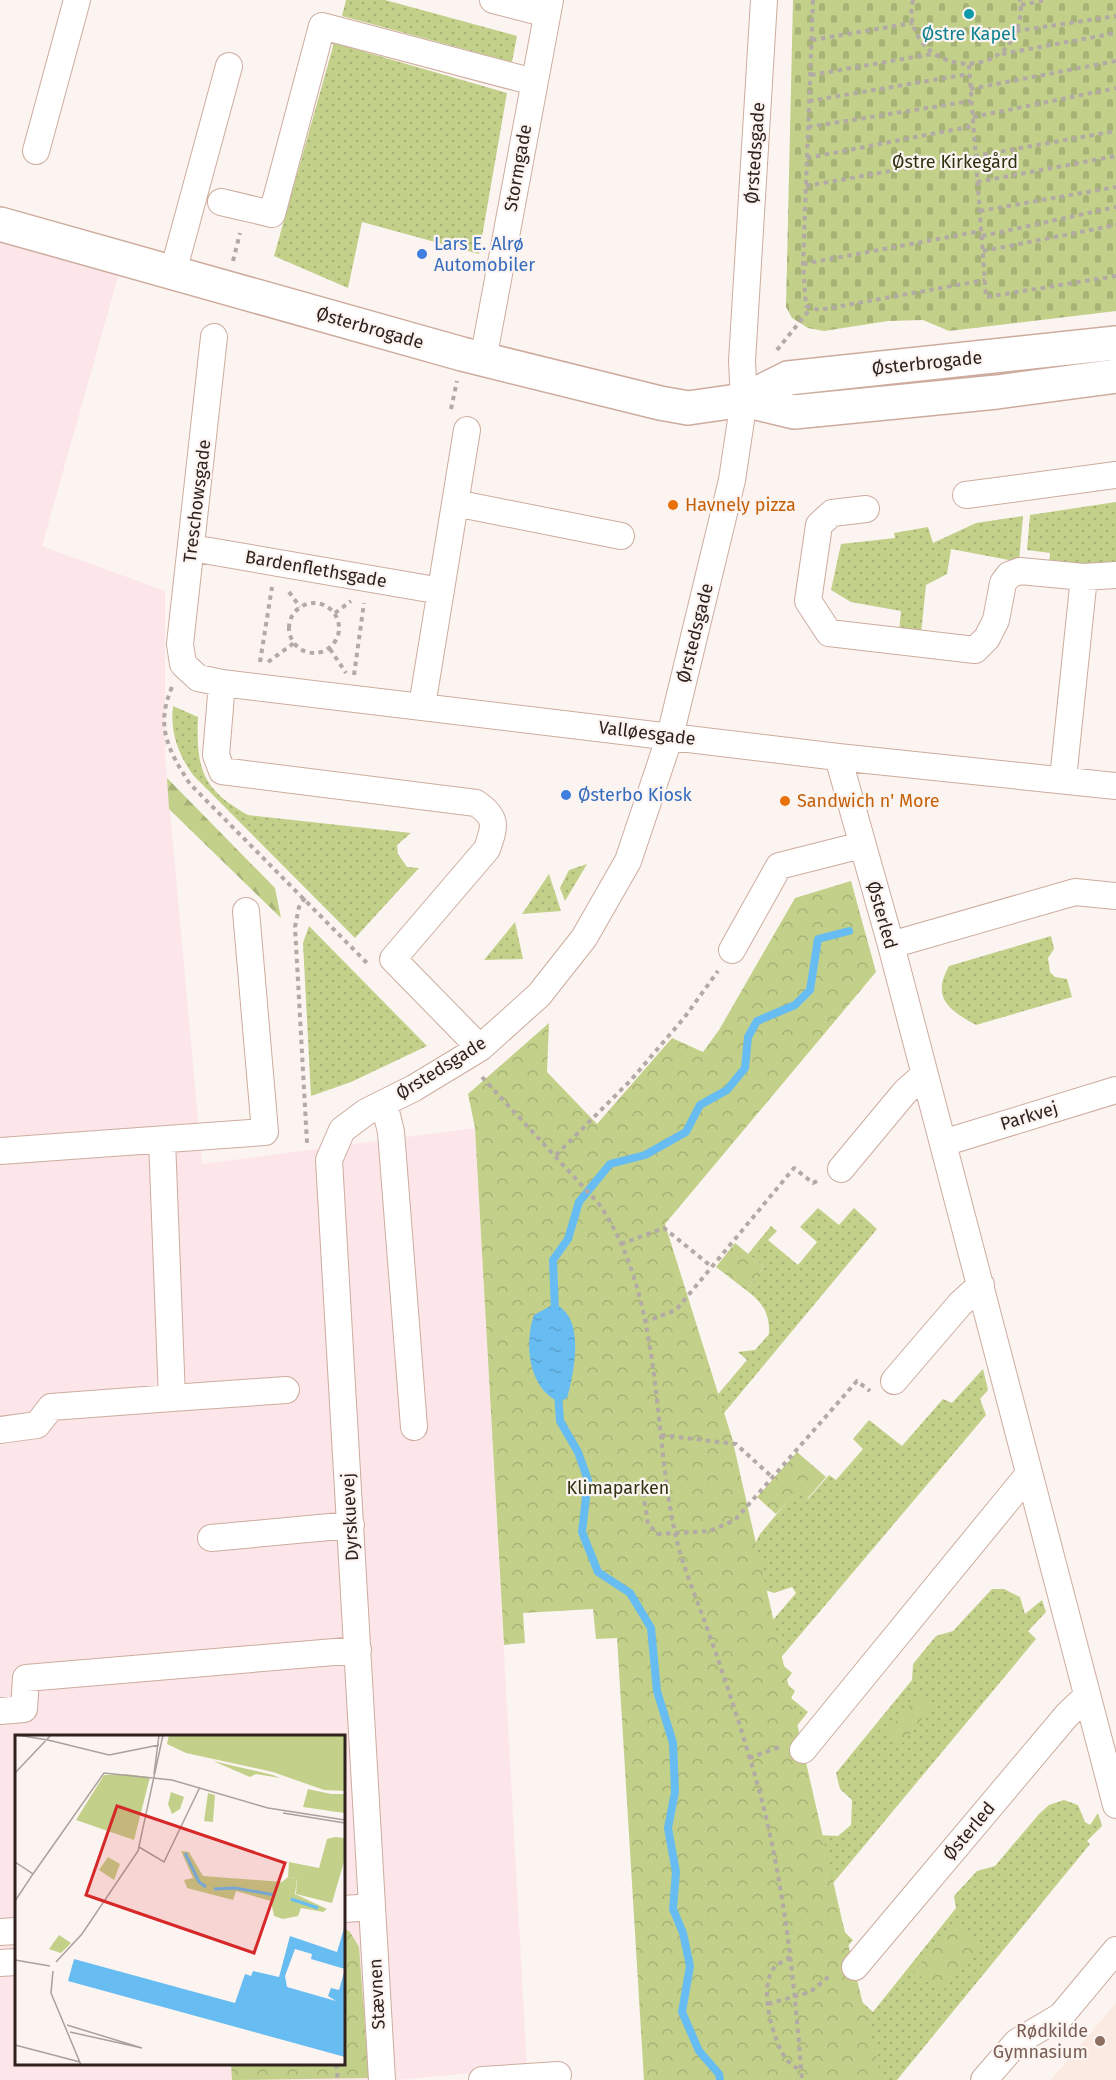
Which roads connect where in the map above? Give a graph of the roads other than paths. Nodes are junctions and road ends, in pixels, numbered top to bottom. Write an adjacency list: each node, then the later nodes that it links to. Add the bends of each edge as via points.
1 (77, 0): 7 (street)
2 (493, 0): 4 (street)
3 (764, 0): 15 (street, Ørstedsgade, via 742,361)
4 (548, 7): 6 (street, Stormgade)
5 (229, 66): 10 (street)
6 (534, 82): 8 (street, via 322,26 272,214); 13 (street, Stormgade)
7 (36, 151)
8 (221, 202)
9 (0, 224): 10 (main road, Østerbrogade)
10 (173, 272): 13 (main road, Østerbrogade)
11 (214, 337): 22 (street, Treschowsgade)
12 (1116, 344): 15 (main road, Østerbrogade, via 788,378)
13 (472, 357): 15 (main road, Østerbrogade, via 688,408)
14 (1116, 376): 15 (main road, Østerbrogade, via 794,412)
15 (744, 400): 29 (street, Ørstedsgade, via 735,464)
16 (467, 430): 19 (street)
17 (1116, 476): 18 (street)
18 (966, 495)
19 (455, 503): 21 (street); 25 (street)
20 (866, 509): 24 (street, via 832,513 819,525 808,601 829,633 975,650 996,620 1003,583 1009,575 1020,571)
21 (621, 536)
22 (192, 548): 25 (street, Bardenflethsgade); 26 (street, Treschowsgade, via 180,645)
23 (1116, 575): 24 (street)
24 (1084, 577): 31 (street)
25 (441, 591): 28 (street)
26 (183, 664): 27 (street, Valløesgade, via 198,678)
27 (222, 683): 28 (street, Valløesgade); 38 (street, via 216,754 222,771 477,803 494,820 487,849 393,959)
28 (422, 706): 29 (street, Valløesgade)
29 (670, 736): 30 (street, Valløesgade); 38 (street, Ørstedsgade, via 628,861 584,938 538,995)
30 (838, 756): 31 (street, Valløesgade); 33 (street, Østerled)
31 (1063, 779): 32 (street, Valløesgade)
32 (1116, 786)
33 (862, 845): 36 (street, Østerled); 37 (street, via 778,866)
34 (1116, 896): 36 (street, via 1075,892)
35 (246, 911): 43 (street, via 265,1132)
36 (891, 945): 39 (street, Østerled)
37 (732, 950)
38 (472, 1053): 41 (street, Ørstedsgade)
39 (924, 1075): 44 (street, Østerled); 46 (street, via 904,1092)
40 (1116, 1090): 44 (street, Parkvej)
41 (384, 1103): 42 (street, Ørstedsgade); 51 (street, via 391,1132)
42 (342, 1130): 54 (street, Dyrskuevej, via 329,1160)
43 (162, 1140): 45 (street); 50 (street)
44 (943, 1143): 47 (street, Østerled)
45 (0, 1151)
46 (841, 1169)
47 (981, 1285): 48 (street); 53 (street, Østerled)
48 (894, 1381)
49 (286, 1390): 50 (street)
50 (172, 1398): 52 (street, via 51,1407 37,1425)
51 (414, 1427)
52 (0, 1430)
53 (1028, 1475): 57 (street, Østerled); 59 (street)
54 (351, 1525): 55 (street); 56 (street, Dyrskuevej)
55 (211, 1538)
56 (358, 1650): 58 (street, via 26,1678 24,1709); 61 (street, Dyrskuevej)
57 (1086, 1697): 60 (street, Østerled); 68 (street, Østerled)
58 (0, 1711)
59 (803, 1750)
60 (1116, 1805)
61 (372, 1907): 62 (street); 70 (street, Stævnen)
62 (345, 1909)
63 (15, 1931): 64 (street)
64 (0, 1932)
65 (1116, 1950): 72 (street, via 1061,2016 1017,2042)
66 (15, 1962): 67 (street)
67 (0, 1963)
68 (855, 1967)
69 (558, 2075): 71 (street)
70 (382, 2080)
71 (482, 2080)
72 (984, 2080)

